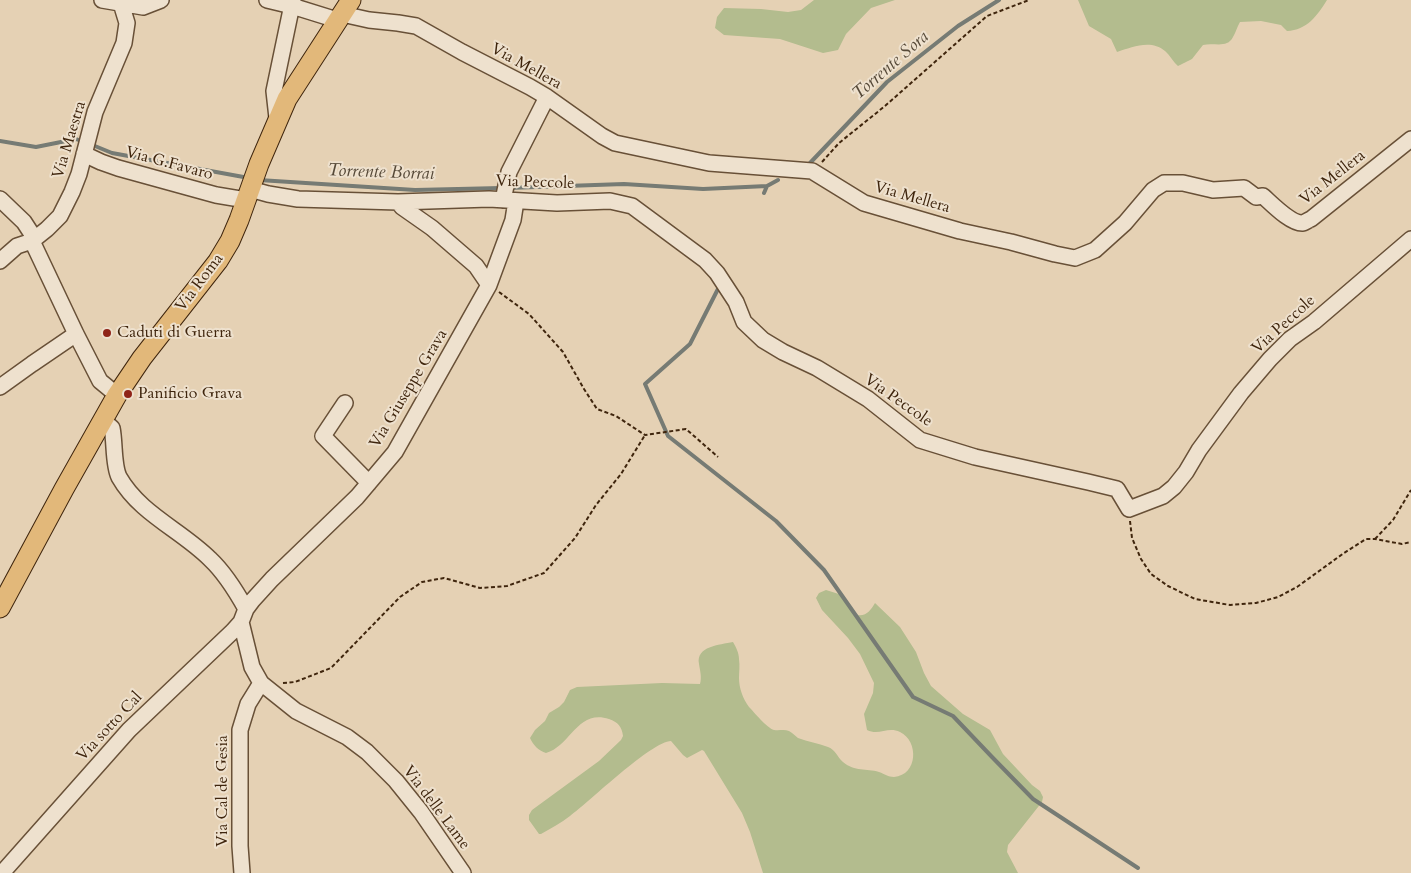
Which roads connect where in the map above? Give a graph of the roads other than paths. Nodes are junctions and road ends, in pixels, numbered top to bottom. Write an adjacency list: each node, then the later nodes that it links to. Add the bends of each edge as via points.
1 (102, 0): 4 (street)
2 (161, 0): 4 (street, via 143,7)
3 (267, 0): 5 (street, Via Mellera)
4 (121, 2): 10 (street, Via Maestra, via 127,23 124,43 95,112)
5 (292, 3): 6 (street, Via Mellera); 8 (street, via 274,92)
6 (344, 11): 7 (street, Via Mellera, via 368,20 416,26); 8 (main road, Via Roma, via 286,98)
7 (547, 97): 9 (street, Via Mellera, via 615,143 709,163 812,172 864,203 960,231 1075,258 1094,250 1126,223 1153,190 1164,182 1213,190 1244,188 1256,197 1263,196 1293,220 1304,223); 12 (street, Via Giuseppe Grava, via 509,172)
8 (277, 118): 11 (main road, Via Roma)
9 (1411, 139)
10 (85, 150): 11 (street, Via G.Favaro, via 100,162 216,195); 16 (street, Via Maestra, via 80,174 60,216)
11 (249, 192): 14 (street, Via Peccole, via 298,199); 23 (main road, Via Roma, via 230,241 218,261)
12 (508, 198): 14 (street, Via Peccole); 15 (street, Via Peccole, via 557,203 610,201 632,206 705,260 736,302 744,322 763,340 868,399 920,440 975,457 1117,489 1129,508 1163,496 1174,487 1270,359); 20 (street, Via Giuseppe Grava, via 513,220)
13 (0, 199): 16 (street, via 24,222)
14 (398, 202): 20 (street, via 476,266)
15 (1411, 239)
16 (34, 240): 18 (street, Via Maestra); 21 (street)
17 (0, 245): 18 (street)
18 (17, 246): 19 (street, Via Maestra)
19 (0, 261)
20 (489, 285): 26 (street, Via Giuseppe Grava, via 395,452)
21 (76, 334): 22 (street); 23 (street, via 100,381)
22 (0, 387)
23 (117, 395): 25 (main road, Via Roma)
24 (345, 403): 26 (street, via 323,436)
25 (103, 420): 27 (main road, Via Roma); 28 (street, Via delle Lame, via 112,428 118,476 144,507 210,558 234,588)
26 (369, 483): 28 (street, Via Giuseppe Grava, via 272,579)
27 (0, 608)
28 (243, 615): 29 (street, Via delle Lame, via 252,666); 30 (street, Via sotto Cal, via 129,730)
29 (261, 683): 31 (street, Via Cal de Gesia, via 248,704 240,730); 32 (street, Via delle Lame, via 296,711 348,736 367,752 421,812)
30 (2, 873)
31 (242, 873)
32 (463, 873)

